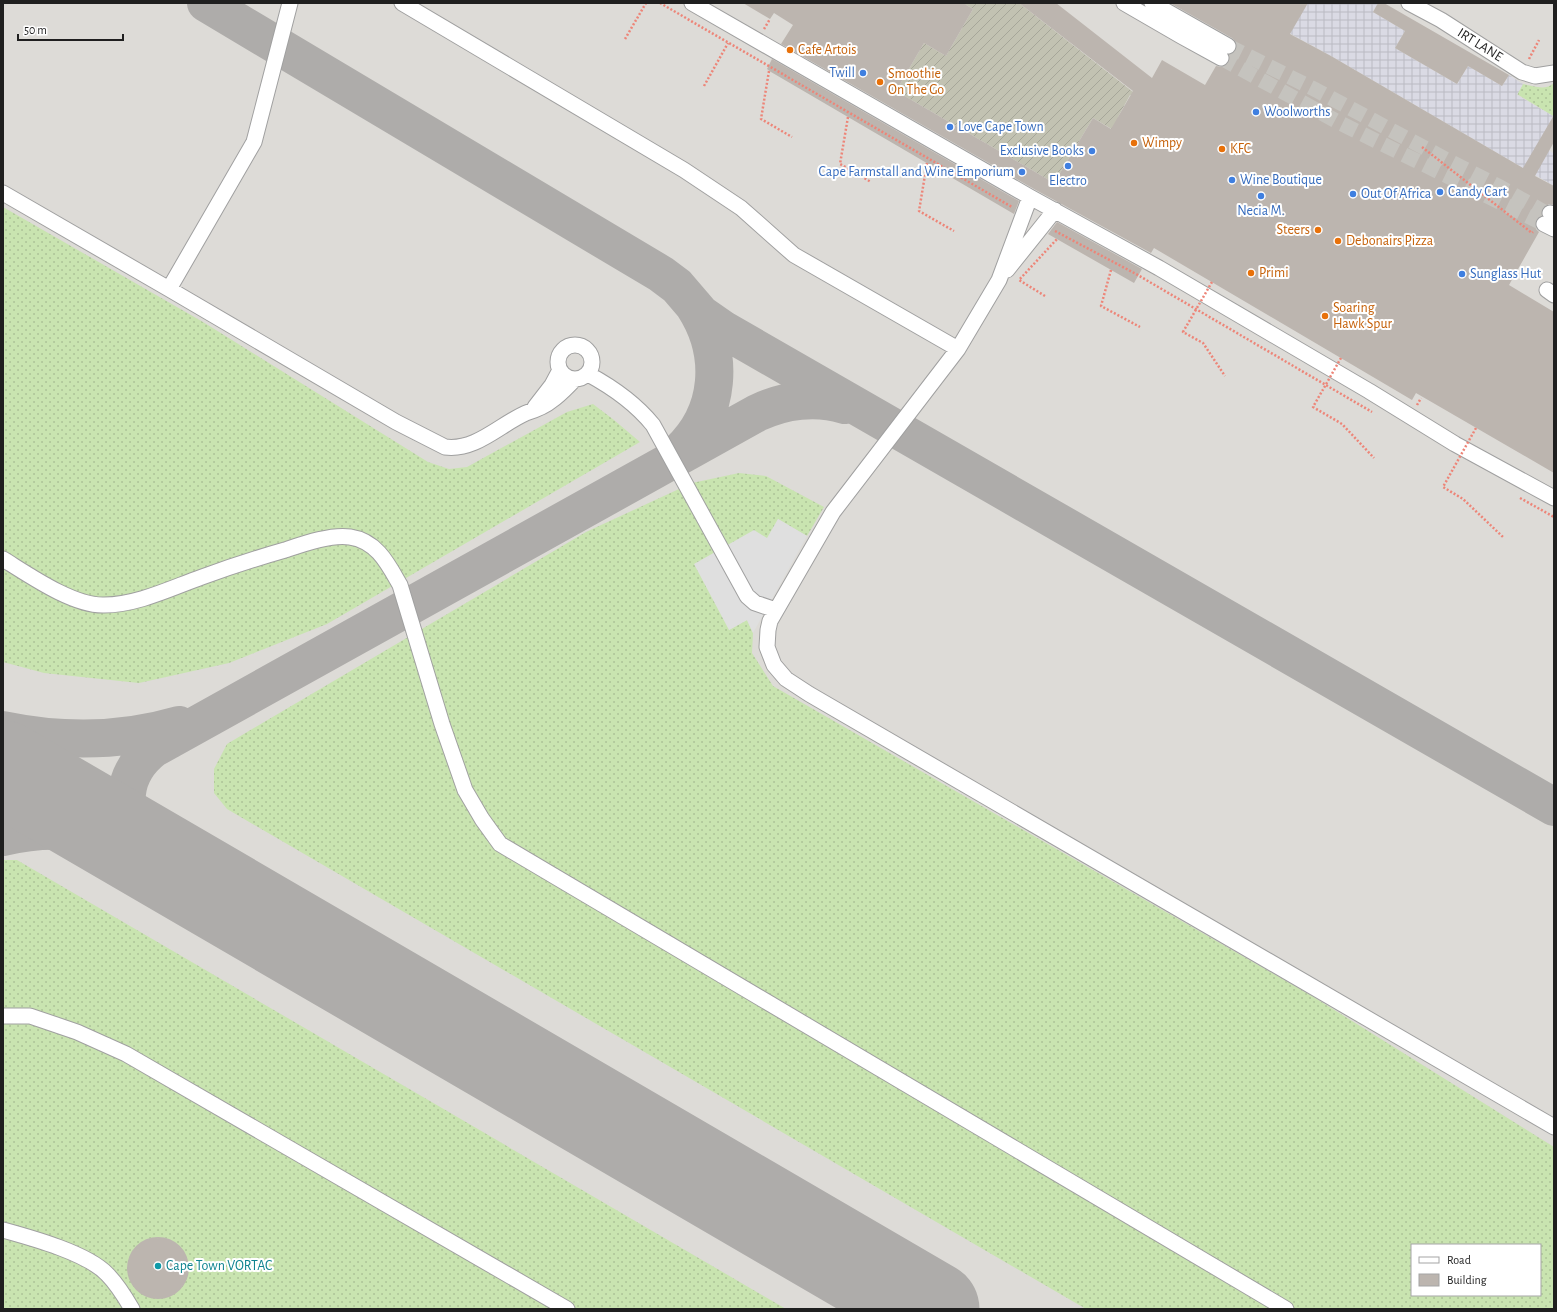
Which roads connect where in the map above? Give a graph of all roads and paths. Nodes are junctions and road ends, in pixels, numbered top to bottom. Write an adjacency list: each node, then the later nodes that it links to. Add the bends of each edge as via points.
1 (290, 3): 30 (street, via 254,142)
2 (402, 3): 33 (street, via 684,170 741,208 794,255)
3 (646, 3): 9 (path)
4 (660, 3): 10 (path)
5 (692, 3): 20 (street)
6 (1124, 3): 7 (street, via 1224,52)
7 (1152, 3)
8 (1409, 3): 12 (street, IRT LANE, via 1441,20 1522,72 1534,76)
9 (625, 39)
10 (728, 43): 13 (path); 22 (path)
11 (769, 71): 15 (path, via 761,119)
12 (1554, 73)
13 (704, 86)
14 (848, 117): 18 (path, via 840,164)
15 (792, 137)
16 (1422, 147): 23 (path, via 1532,233)
17 (927, 163): 25 (path, via 919,211)
18 (871, 182)
19 (3, 193): 30 (street)
20 (1030, 197): 21 (street); 22 (street)
21 (1055, 210): 24 (street); 46 (street, via 1277,336 1455,444)
22 (1024, 214): 28 (street)
23 (1547, 222)
24 (1044, 225): 28 (street); 40 (path, via 1136,274)
25 (954, 231)
26 (1057, 240): 31 (path, via 1019,280)
27 (1111, 270): 32 (path, via 1101,306)
28 (998, 280): 33 (street)
29 (1212, 282): 37 (path, bridge, via 1183,332 1203,343)
30 (169, 288): 39 (street, via 396,422 445,447 468,446)
31 (1045, 296)
32 (1140, 327)
33 (958, 349): 50 (street, via 833,512)
34 (1341, 358): 42 (path, bridge, via 1313,407 1342,424)
35 (560, 370): 36 (street, via 560,354 575,344 586,348 593,358 592,369); 38 (street); 39 (street, via 552,385)
36 (588, 374): 38 (street); 50 (street, via 631,403 653,425 747,596)
37 (1225, 376)
38 (574, 380): 39 (street, via 551,402)
39 (530, 412)
40 (1375, 413)
41 (1476, 428): 48 (path, bridge, via 1443,487 1463,499)
42 (1374, 458)
43 (1455, 460): 44 (path)
44 (1462, 464)
45 (1514, 494): 47 (path)
46 (1554, 498)
47 (1554, 517)
48 (1503, 537)
49 (3, 559): 56 (street, via 54,589 81,601 102,605 123,604 308,542 350,537 364,542 379,552 400,585 465,790 500,844)
50 (776, 610): 52 (street, via 768,630 769,653 779,673 793,684)
51 (3, 1016): 55 (street, via 30,1016 77,1032 126,1054)
52 (1554, 1127)
53 (3, 1230): 54 (street, via 92,1261 107,1273)
54 (132, 1309)
55 (567, 1309)
56 (1286, 1309)

